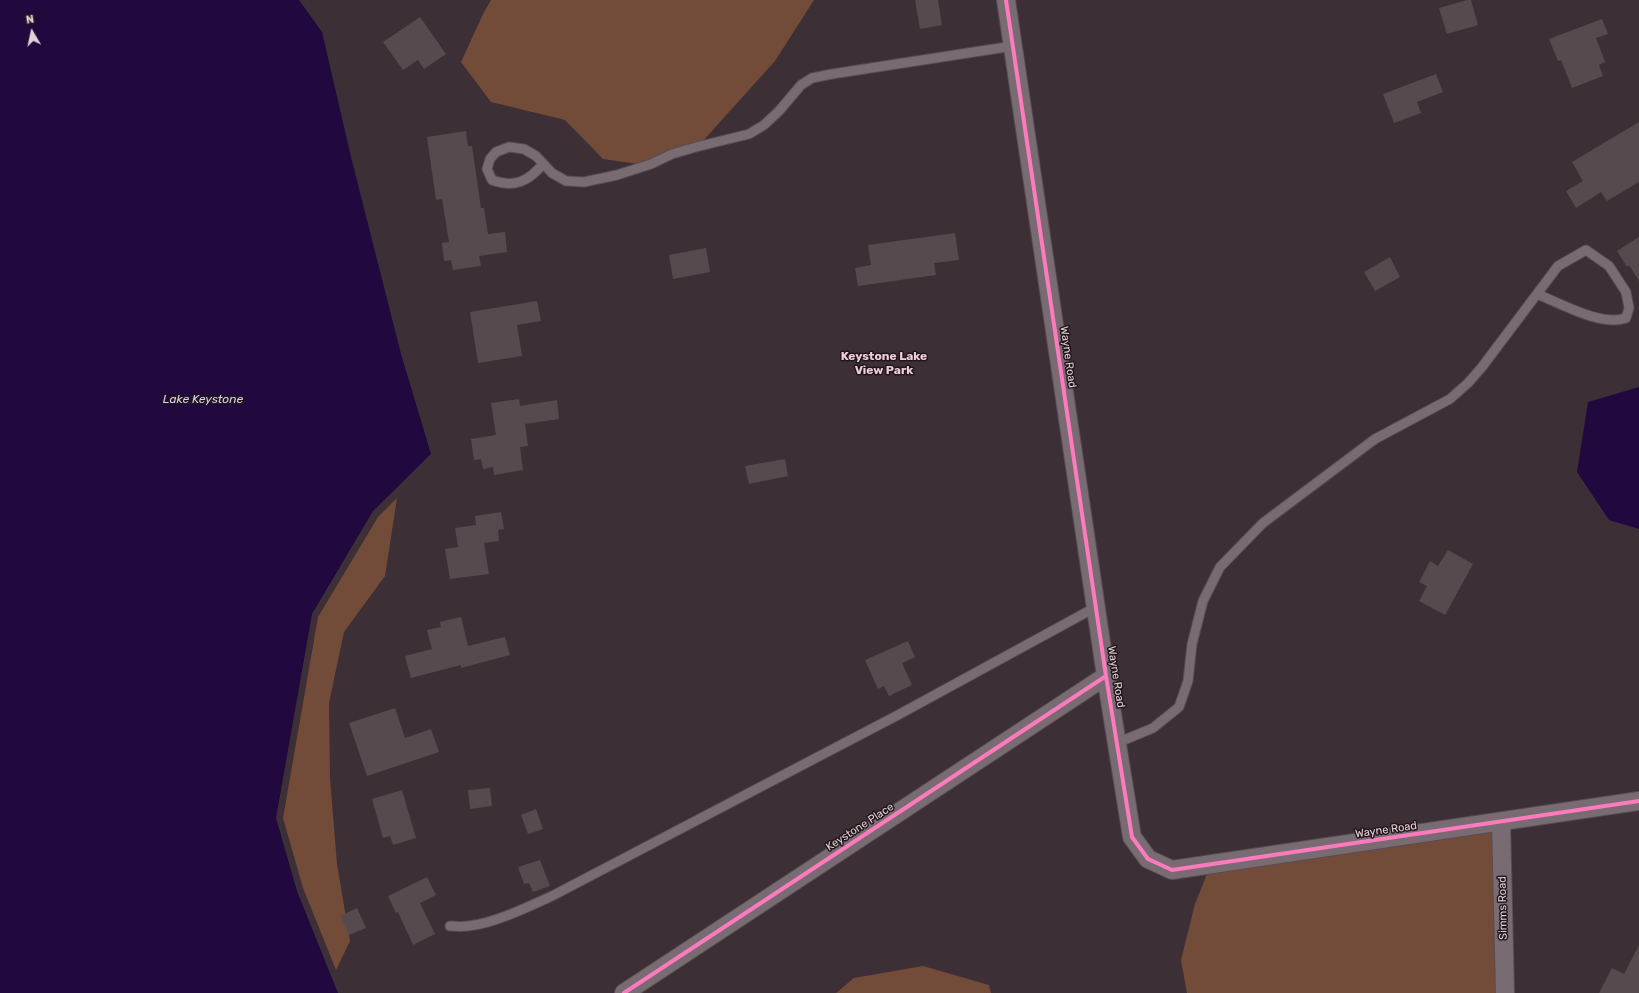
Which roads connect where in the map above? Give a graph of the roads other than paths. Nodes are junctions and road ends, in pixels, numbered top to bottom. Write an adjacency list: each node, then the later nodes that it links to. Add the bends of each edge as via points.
1 (1006, 0): 2 (street, Wayne Road)
2 (1012, 46): 3 (lane, via 812,78 801,85 764,125 749,134 696,146 617,175 584,182 566,182); 5 (street, Wayne Road)
3 (543, 164): 3 (lane, via 533,176 520,182 504,184 492,180 488,169 490,159 496,152 509,147 524,149)
4 (1537, 294): 4 (lane, via 1558,266 1586,250 1608,266 1626,292 1629,308 1626,318 1618,321 1596,318); 7 (lane, via 1464,387 1450,399 1375,439 1263,523 1220,567 1203,601 1192,644 1188,682 1179,707 1153,728)
5 (1096, 607): 6 (street, Wayne Road); 10 (lane, via 898,715 552,896 523,910 490,921 469,926)
6 (1106, 676): 7 (street, Wayne Road); 11 (street, Keystone Place)
7 (1117, 743): 9 (street, Wayne Road, via 1132,837 1148,859 1172,870)
8 (1639, 801): 9 (street, Wayne Road)
9 (1502, 822): 12 (street, Simms Road)
10 (450, 926)
11 (624, 993)
12 (1506, 993)

